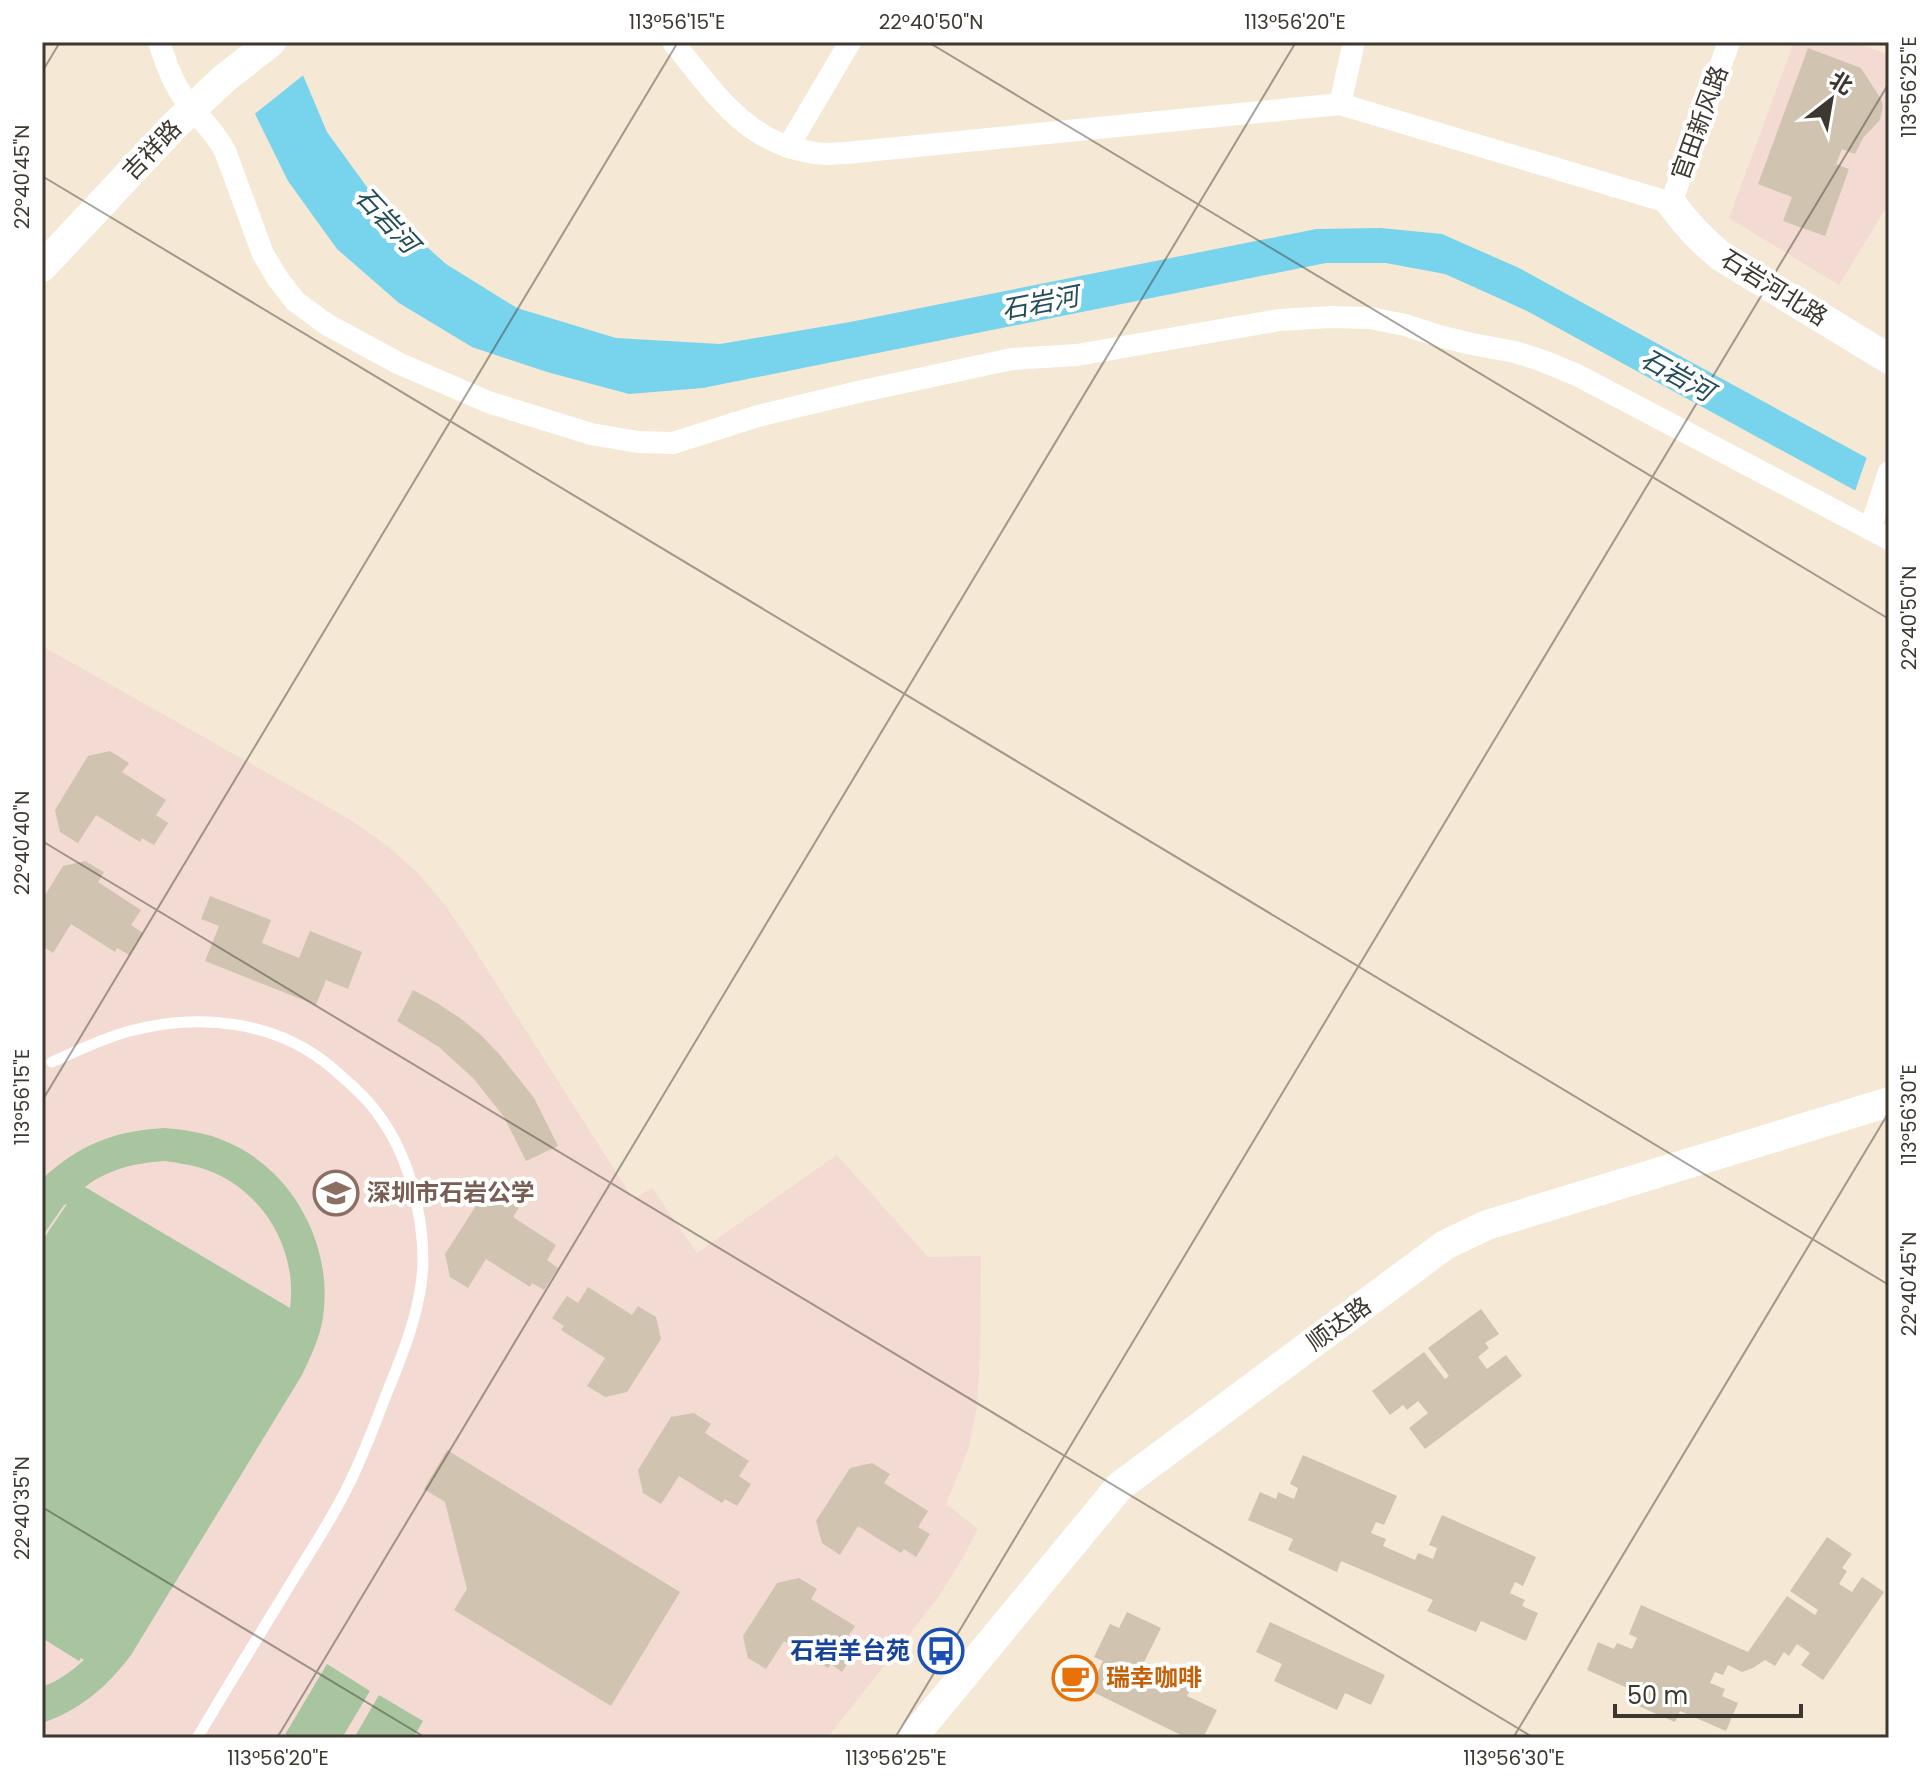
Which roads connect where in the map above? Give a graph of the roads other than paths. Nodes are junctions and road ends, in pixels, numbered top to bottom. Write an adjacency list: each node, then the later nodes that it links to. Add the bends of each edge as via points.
1 (159, 42): 8 (street, via 173,80)
2 (271, 42): 8 (street, 吉祥路)
3 (673, 42): 9 (street, via 743,123)
4 (850, 42): 9 (street)
5 (1354, 42): 7 (street)
6 (1729, 42): 10 (street, 官田新风路)
7 (1340, 104): 9 (street, via 846,153 816,154); 10 (street)
8 (192, 108): 11 (street, 吉祥路); 14 (street, via 219,139 263,254 295,301 398,363 488,402 591,434 673,443 758,416 1012,359 1092,353 1279,320 1370,318 1515,352 1577,375)
9 (788, 147)
10 (1671, 203): 12 (street, 石岩河北路, via 1722,257)
11 (42, 267)
12 (1889, 359)
13 (1889, 472): 14 (street)
14 (1878, 528)
15 (52, 1062): 17 (lane, via 130,1031 168,1024 234,1024 265,1030 328,1065 377,1112 405,1164 415,1197 421,1287 401,1359 358,1467)
16 (1889, 1102): 18 (street, 顺达路, via 1487,1225 1445,1245 1120,1486)
17 (197, 1738)
18 (912, 1738)

